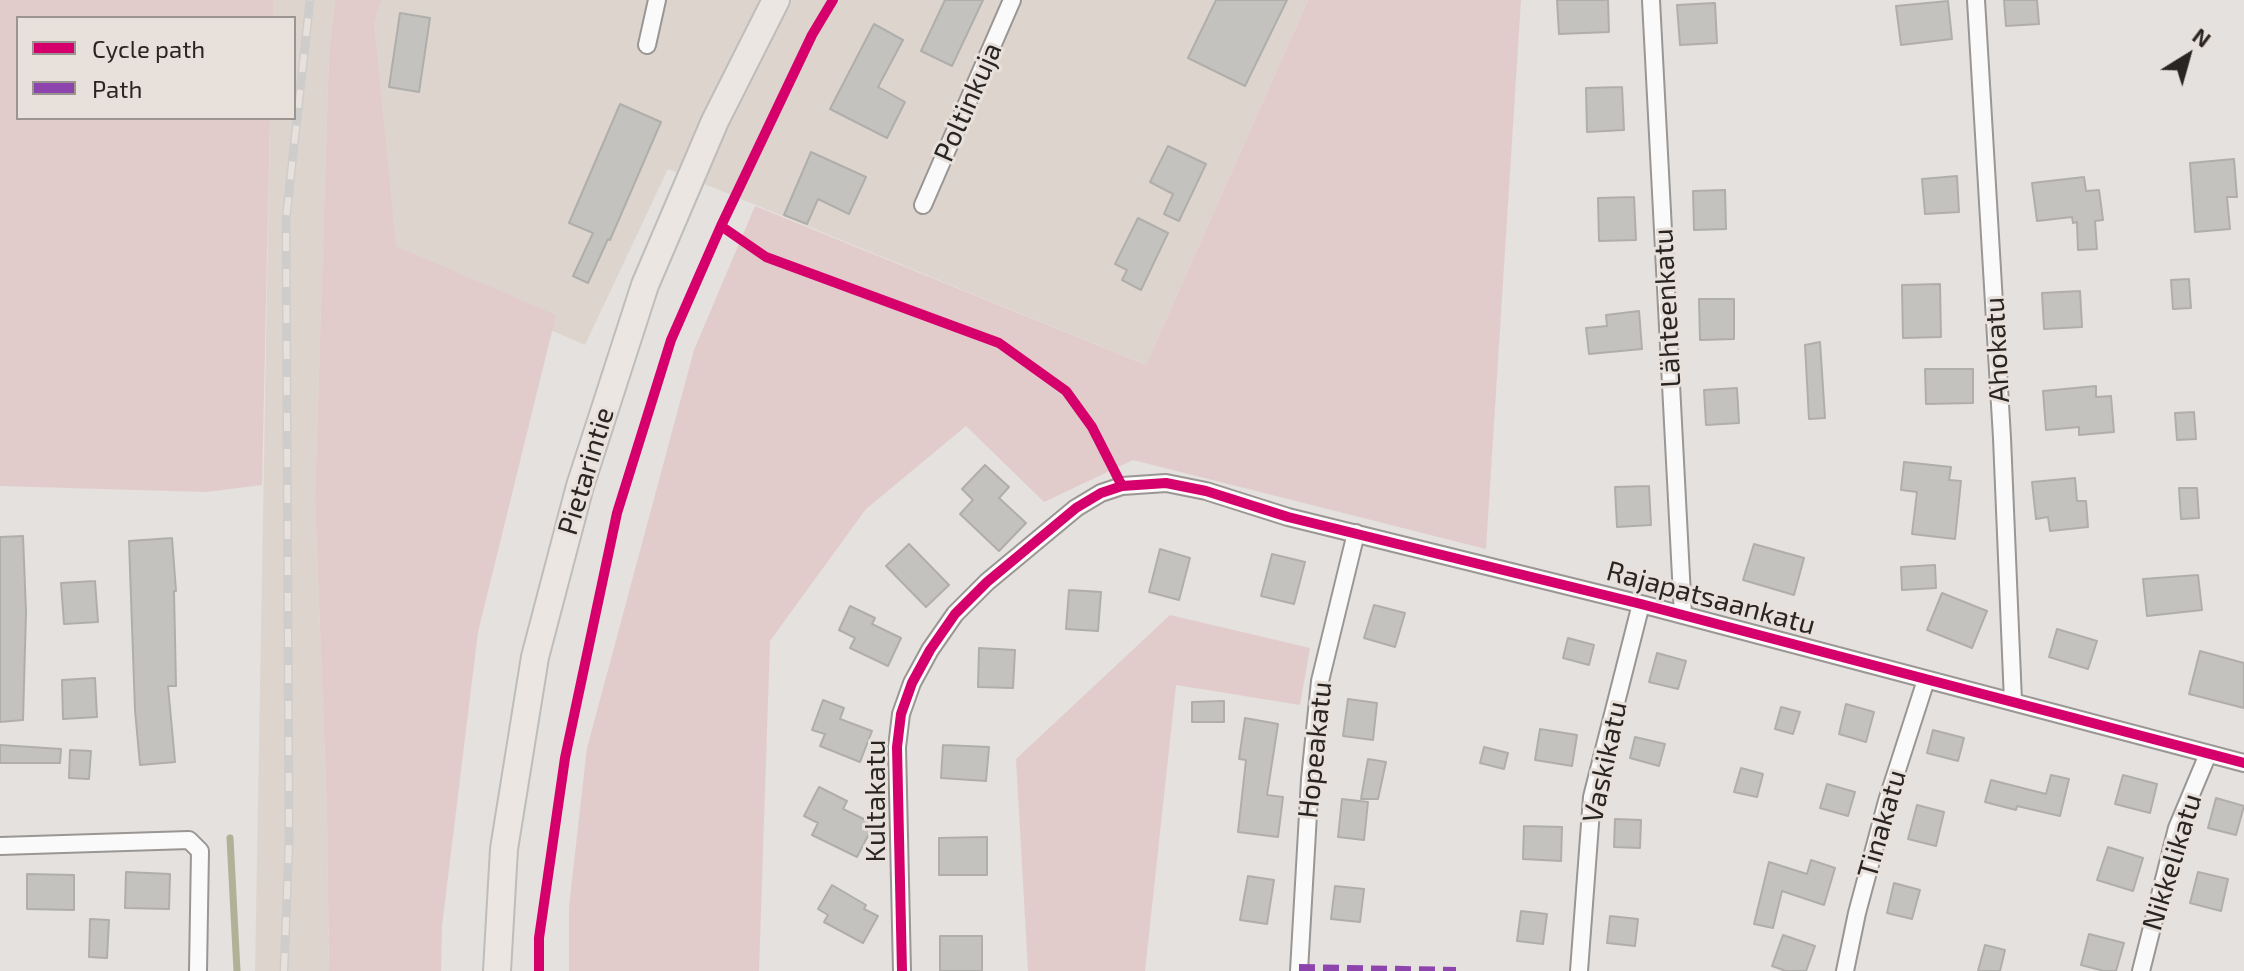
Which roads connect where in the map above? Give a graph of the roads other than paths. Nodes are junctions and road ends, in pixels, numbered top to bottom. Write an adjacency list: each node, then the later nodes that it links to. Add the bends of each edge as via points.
1 (657, 0): 6 (street)
2 (776, 0): 18 (main road, Pietarintie, via 715,121 645,285 580,486 535,657 504,849)
3 (1012, 0): 7 (street, Poltinkuja)
4 (1651, 0): 11 (street, Lähteenkatu)
5 (1976, 0): 13 (street, Ahokatu)
6 (647, 45)
7 (923, 205)
8 (1166, 483): 9 (street, Rajapatsaankatu); 19 (street, Kultakatu, via 1122,486 1076,508 987,582 930,650 908,693 897,747)
9 (1356, 533): 10 (street, Rajapatsaankatu); 20 (street, Hopeakatu, via 1320,681)
10 (1641, 604): 11 (street, Rajapatsaankatu); 21 (street, Vaskikatu, via 1592,797)
11 (1683, 615): 12 (street, Rajapatsaankatu)
12 (1926, 680): 13 (street, Rajapatsaankatu); 22 (street, Tinakatu, via 1887,801)
13 (2013, 701): 14 (street, Rajapatsaankatu)
14 (2208, 754): 15 (street, Rajapatsaankatu); 23 (street, Nikkelikatu, via 2177,828)
15 (2244, 763)
16 (0, 846): 17 (street, via 189,840 200,851)
17 (198, 971)
18 (497, 971)
19 (902, 971)
20 (1299, 971)
21 (1579, 971)
22 (1845, 971)
23 (2141, 971)

